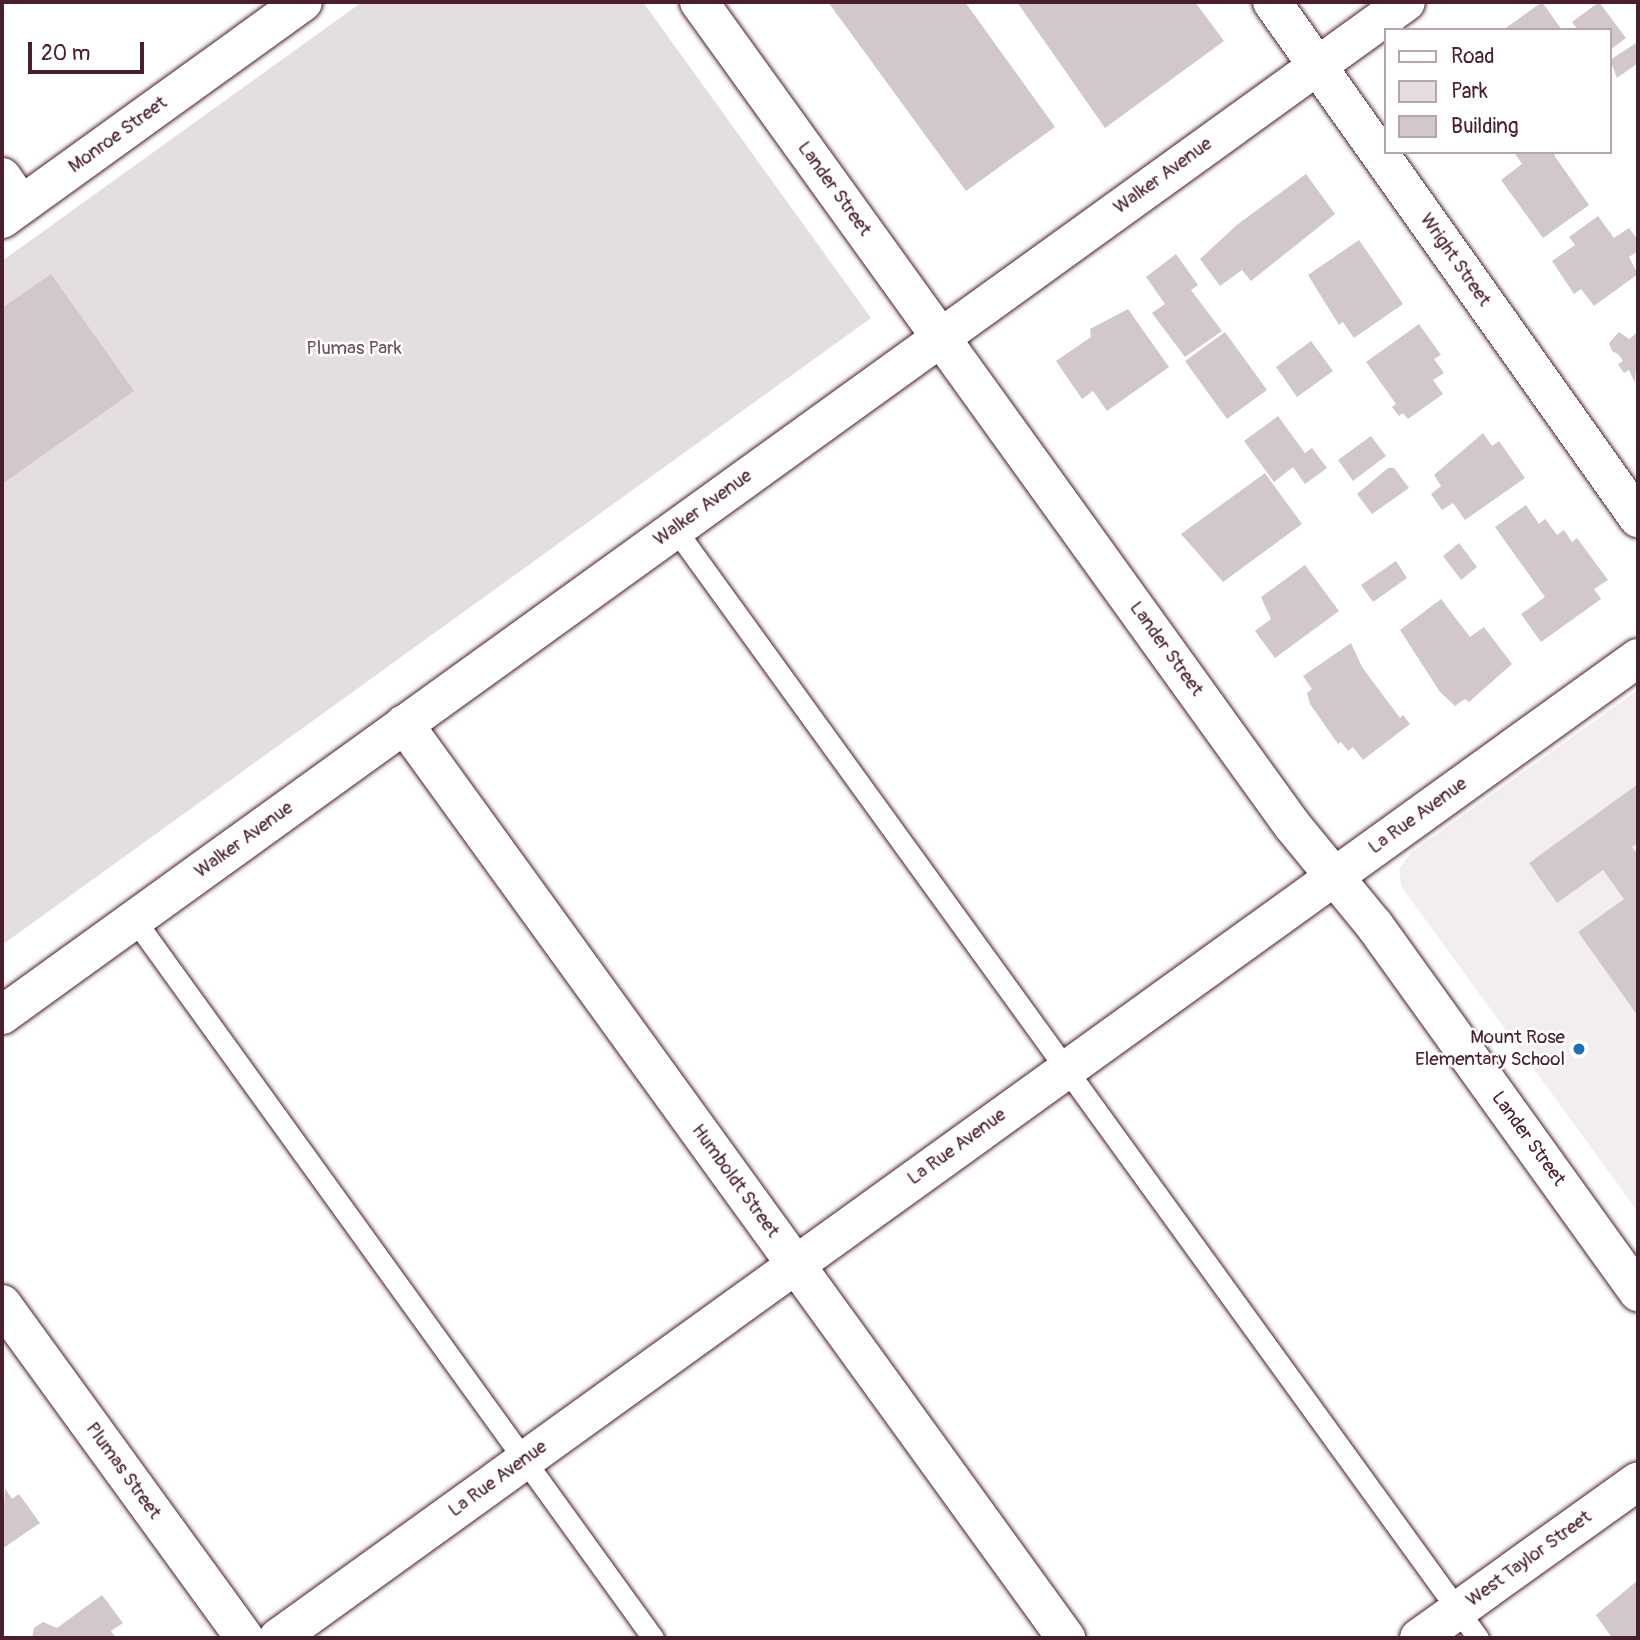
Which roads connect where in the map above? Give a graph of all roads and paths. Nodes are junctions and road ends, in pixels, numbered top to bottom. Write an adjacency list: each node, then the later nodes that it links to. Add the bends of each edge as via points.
1 (699, 2): 7 (street, Lander Street)
2 (1272, 2): 5 (street, Wright Street)
3 (1406, 2): 5 (street, Walker Avenue)
4 (298, 3): 6 (street, Monroe Street)
5 (1318, 65): 7 (street, Walker Avenue); 8 (street, Wright Street)
6 (8, 200)
7 (941, 336): 9 (street, Walker Avenue); 12 (street, Lander Street, via 1284,814)
8 (1638, 518)
9 (675, 529): 11 (street, Walker Avenue); 15 (lane)
10 (1638, 658): 12 (street, La Rue Avenue)
11 (404, 724): 13 (street, Walker Avenue); 16 (street, Humboldt Street)
12 (1334, 876): 15 (street, La Rue Avenue); 17 (street, Lander Street, via 1376,926)
13 (134, 919): 14 (street, Walker Avenue); 19 (lane)
14 (2, 1015)
15 (1065, 1069): 16 (street, La Rue Avenue); 21 (lane)
16 (795, 1264): 19 (street, La Rue Avenue); 25 (street, Humboldt Street)
17 (1638, 1292)
18 (2, 1304): 22 (street, Plumas Street)
19 (523, 1461): 23 (street, La Rue Avenue); 24 (lane)
20 (1638, 1481): 21 (street, West Taylor Street)
21 (1468, 1624): 26 (street, West Taylor Street)
22 (245, 1638)
23 (278, 1638)
24 (653, 1638)
25 (1066, 1638)
26 (1419, 1638)

